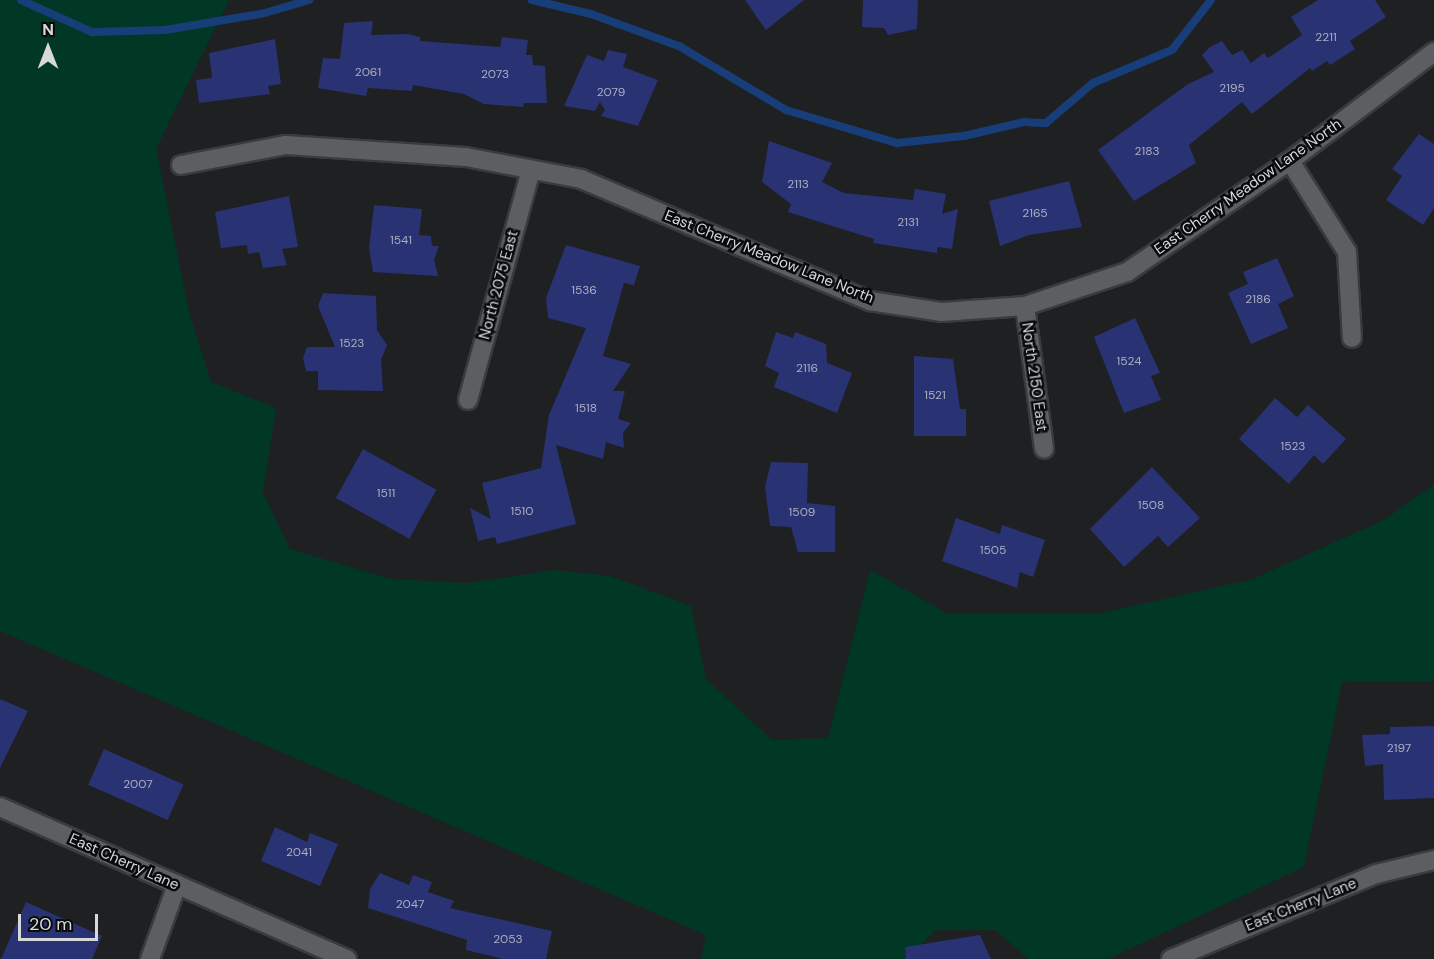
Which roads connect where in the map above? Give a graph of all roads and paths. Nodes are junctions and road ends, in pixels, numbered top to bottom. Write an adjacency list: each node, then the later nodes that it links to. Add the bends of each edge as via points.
1 (1434, 52): 2 (street, East Cherry Meadow Lane North)
2 (1290, 161): 5 (street, East Cherry Meadow Lane North, via 1127,272); 6 (street, via 1347,252)
3 (181, 165): 4 (street, East Cherry Meadow Lane North, via 286,145 466,157)
4 (531, 170): 5 (street, East Cherry Meadow Lane North, via 581,179 870,301 942,312); 7 (street, North 2075 East)
5 (1025, 306): 8 (street, North 2150 East)
6 (1352, 338)
7 (468, 400)
8 (1044, 449)
9 (0, 807): 11 (street, East Cherry Lane)
10 (1434, 860): 14 (street, East Cherry Lane, via 1376,874)
11 (177, 885): 12 (street); 13 (street, East Cherry Lane)
12 (150, 959)
13 (347, 959)
14 (1171, 959)

